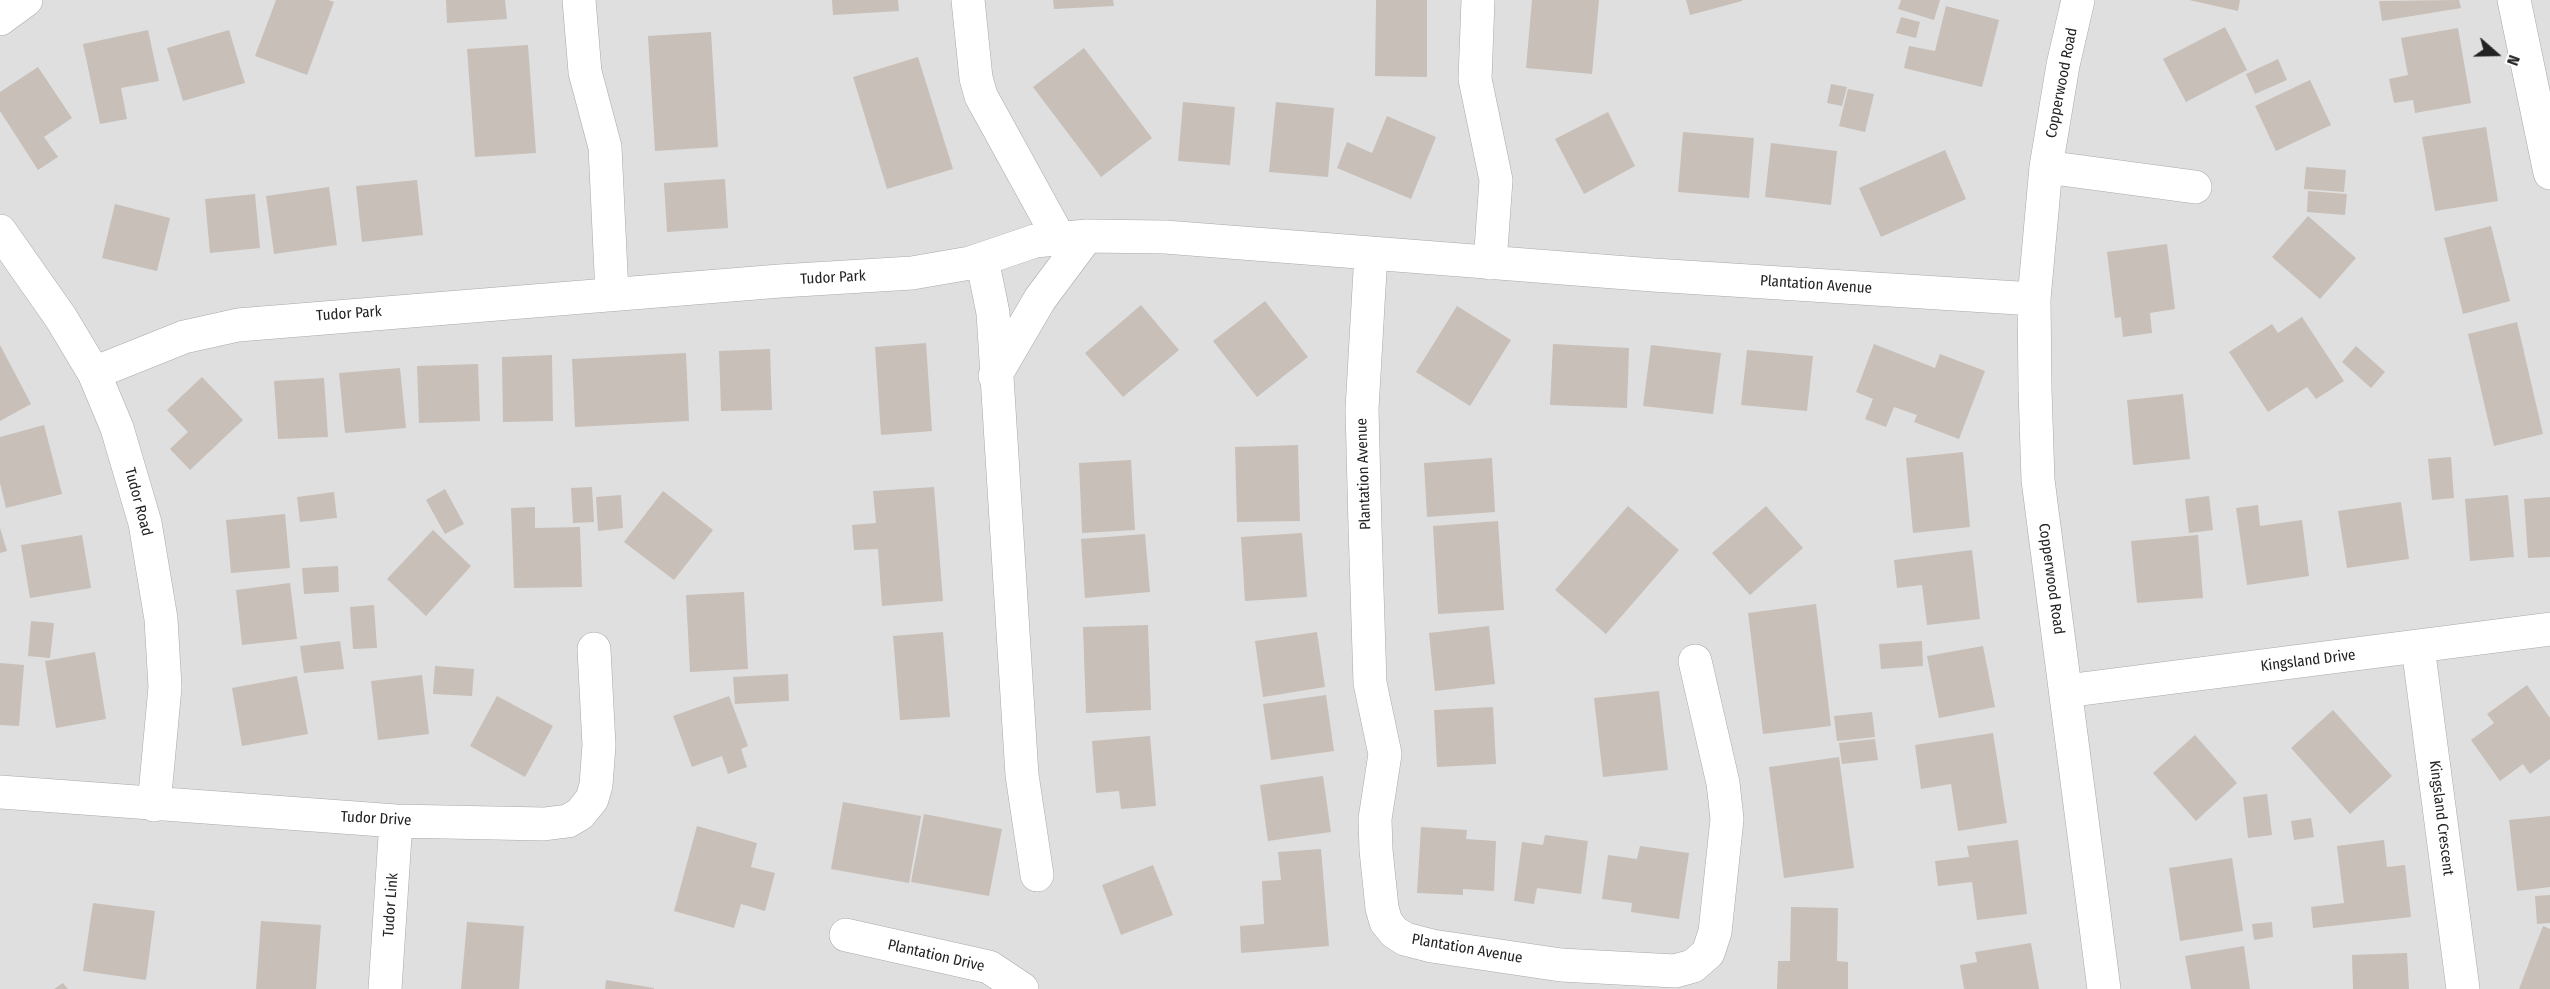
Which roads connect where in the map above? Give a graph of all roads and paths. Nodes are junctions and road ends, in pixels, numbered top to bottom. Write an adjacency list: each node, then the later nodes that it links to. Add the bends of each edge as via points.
1 (26, 0): 7 (street)
2 (579, 0): 16 (street, via 585,72 605,147)
3 (968, 0): 12 (street, via 981,96)
4 (1478, 0): 15 (street, via 1475,79 1496,180)
5 (2078, 0): 8 (street, Copperwood Road)
6 (2514, 0): 9 (street)
7 (0, 19)
8 (2046, 167): 10 (street); 17 (street, Copperwood Road)
9 (2550, 173)
10 (2195, 187)
11 (0, 231): 18 (street, Tudor Road)
12 (1073, 237): 13 (street, Plantation Avenue, via 1165,237); 14 (street, Plantation Avenue, via 1023,244); 19 (street)
13 (1371, 253): 15 (street, Plantation Avenue); 23 (street, Plantation Avenue, via 1362,409 1370,683 1385,754 1375,819 1376,850 1382,908 1394,932 1404,939 1432,946 1561,964 1650,970 1676,971 1693,966 1708,953 1715,932 1727,819 1723,783)
14 (982, 260): 16 (street, Tudor Park, via 912,273); 19 (street, via 991,297)
15 (1490, 263): 17 (street, Plantation Avenue)
16 (612, 294): 18 (street, Tudor Park, via 238,325 184,337)
17 (2034, 299): 24 (street, Copperwood Road, via 2038,480)
18 (94, 373): 26 (street, Tudor Road, via 126,457 153,561 165,687)
19 (995, 376): 28 (street, via 1022,776)
20 (2550, 629): 21 (street, Kingsland Drive)
21 (2418, 647): 24 (street, Kingsland Drive); 33 (street, Kingsland Crescent)
22 (594, 649): 27 (street, Tudor Drive, via 599,754 592,799 580,814 568,821 544,824)
23 (1695, 661)
24 (2066, 691): 32 (street, Copperwood Road)
25 (0, 792): 26 (street, Tudor Drive)
26 (154, 805): 27 (street, Tudor Drive)
27 (396, 821): 30 (street, Tudor Link)
28 (1037, 874)
29 (846, 935): 31 (street, Plantation Drive, via 989,967)
30 (385, 989)
31 (1022, 989)
32 (2104, 989)
33 (2463, 989)

